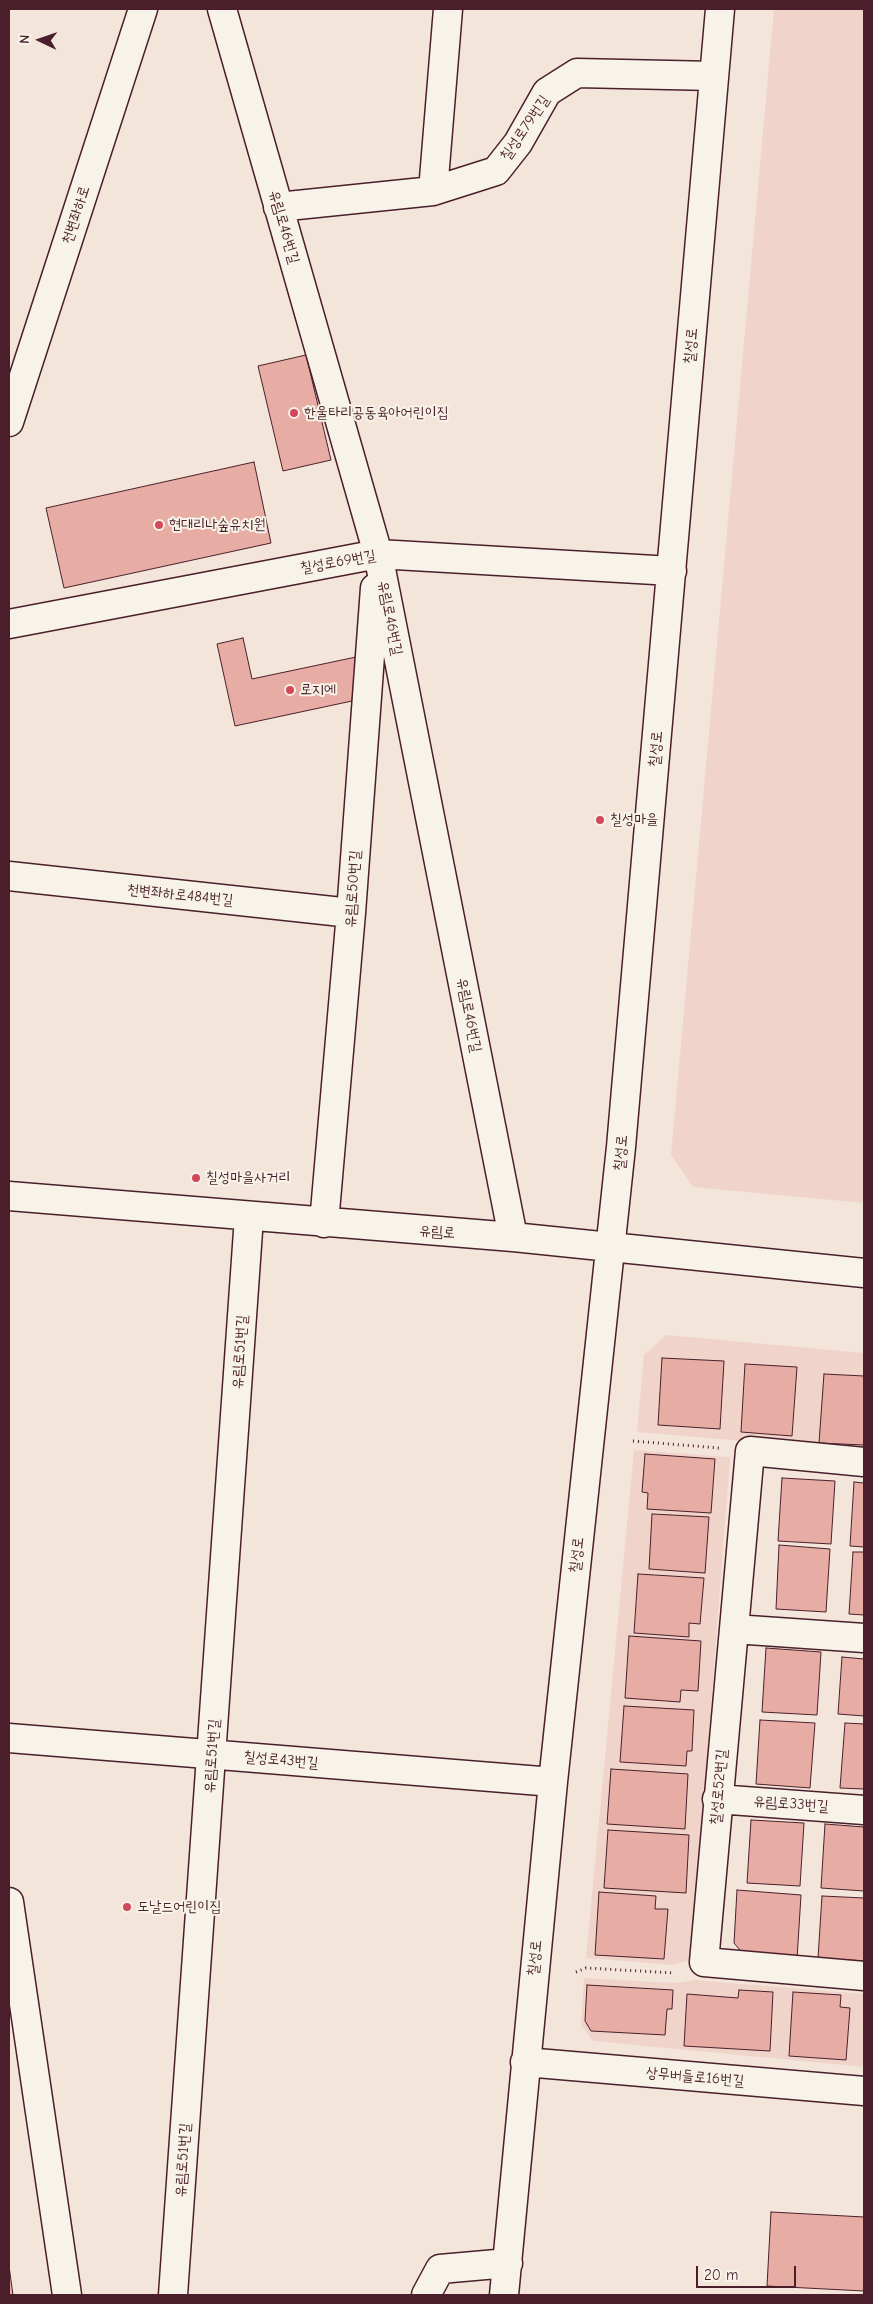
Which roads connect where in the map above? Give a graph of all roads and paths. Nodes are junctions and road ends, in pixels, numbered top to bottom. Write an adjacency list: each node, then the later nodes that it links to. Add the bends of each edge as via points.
1 (143, 9): 8 (street, 천변좌하로)
2 (222, 9): 7 (street, 유림로46번길)
3 (448, 9): 6 (street)
4 (720, 9): 5 (street, 칠성로)
5 (714, 76): 6 (street, 칠성로79번길, via 577,73 547,92 518,143 496,170); 10 (street, 칠성로)
6 (433, 191): 7 (street, 칠성로79번길)
7 (278, 207): 9 (street, 유림로46번길)
8 (9, 422)
9 (378, 554): 10 (street, 칠성로69번길); 11 (street, 칠성로69번길); 13 (street, 유림로50번길); 17 (street, 유림로46번길)
10 (672, 571): 18 (street, 칠성로)
11 (9, 624)
12 (9, 876): 13 (street, 천변좌하로484번길)
13 (351, 913): 16 (street, 유림로50번길)
14 (9, 1196): 15 (street, 유림로)
15 (249, 1217): 16 (street, 유림로); 26 (street, 유림로51번길)
16 (324, 1223): 17 (street, 유림로)
17 (513, 1238): 18 (street, 유림로)
18 (612, 1248): 19 (street, 유림로); 27 (street, 칠성로)
19 (864, 1273)
20 (633, 1440): 21 (path)
21 (750, 1451): 22 (street); 23 (street, 칠성로52번길)
22 (864, 1462)
23 (734, 1629): 24 (street); 28 (street, 칠성로52번길)
24 (864, 1638)
25 (9, 1738): 26 (street, 칠성로43번길)
26 (212, 1755): 27 (street, 칠성로43번길); 38 (street, 유림로51번길)
27 (553, 1782): 34 (street, 칠성로)
28 (717, 1799): 29 (street, 유림로33번길); 31 (street, 칠성로52번길)
29 (864, 1810)
30 (9, 1902): 37 (street)
31 (704, 1962): 32 (path, via 675,1973 586,1968); 33 (street)
32 (576, 1972)
33 (864, 1976)
34 (526, 2062): 35 (street, 상무버들로16번길); 36 (street, 칠성로)
35 (864, 2091)
36 (508, 2263): 39 (street, via 440,2268); 40 (street, 칠성로)
37 (67, 2295)
38 (173, 2295)
39 (426, 2295)
40 (504, 2295)

